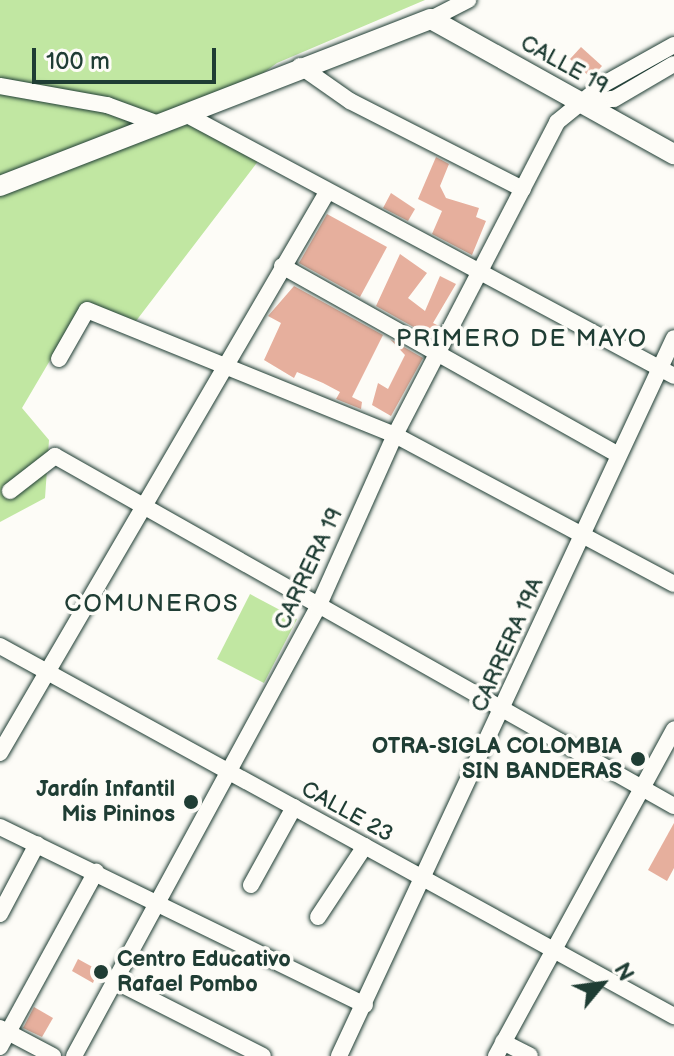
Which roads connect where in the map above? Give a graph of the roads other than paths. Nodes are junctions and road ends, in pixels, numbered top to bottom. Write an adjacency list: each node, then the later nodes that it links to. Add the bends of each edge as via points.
1 (468, 0): 2 (street)
2 (431, 19): 5 (main road); 7 (main road, CALLE 19)
3 (674, 45): 7 (street, CARRERA 19)
4 (674, 64): 7 (street, via 614,99)
5 (300, 66): 8 (main road); 12 (street, via 350,101)
6 (0, 86): 9 (street, via 107,105)
7 (581, 102): 10 (main road, CALLE 19); 12 (street, CARRERA 19, via 557,122)
8 (189, 116): 9 (main road); 13 (street)
9 (159, 124): 11 (main road)
10 (674, 154)
11 (0, 186)
12 (523, 189): 15 (street, CARRERA 19)
13 (326, 194): 14 (street); 15 (street)
14 (282, 266): 17 (street); 19 (street)
15 (478, 274): 17 (street, CARRERA 19); 20 (street)
16 (674, 338): 20 (street, CARRERA 19A)
17 (438, 352): 21 (street, CARRERA 19); 22 (street)
18 (59, 359): 19 (street, via 87,310)
19 (228, 362): 21 (street); 24 (street)
20 (667, 372): 22 (street, CARRERA 19A)
21 (395, 435): 25 (street); 27 (street, CARRERA 19)
22 (617, 454): 25 (street, CARRERA 19A)
23 (10, 491): 24 (street, via 55,456)
24 (143, 506): 27 (street); 29 (street)
25 (580, 534): 26 (street); 30 (street, CARRERA 19A)
26 (674, 584)
27 (318, 607): 30 (street); 33 (street, CARRERA 19)
28 (0, 646): 29 (street, CALLE 23)
29 (45, 671): 32 (street); 33 (street, CALLE 23)
30 (504, 710): 34 (street); 41 (street, CARRERA 19A)
31 (674, 729): 34 (street)
32 (0, 753)
33 (228, 774): 36 (street, CALLE 23); 43 (street, CARRERA 19)
34 (643, 788): 35 (street); 46 (street)
35 (674, 806)
36 (294, 807): 39 (street, CALLE 23); 42 (street)
37 (0, 827): 38 (street)
38 (37, 844): 40 (street); 44 (street)
39 (365, 846): 41 (street, CALLE 23); 45 (street)
40 (96, 872): 43 (street); 50 (street)
41 (422, 878): 46 (street, CALLE 23); 48 (street, CARRERA 19A)
42 (251, 885)
43 (155, 899): 47 (street, CARRERA 19); 48 (street)
44 (0, 914)
45 (318, 917)
46 (550, 948): 49 (street, CALLE 23); 51 (street)
47 (113, 980): 53 (street, CARRERA 19); 54 (street)
48 (365, 1005): 55 (street, CARRERA 19A)
49 (674, 1016)
50 (2, 1036): 52 (street)
51 (499, 1049): 56 (street)
52 (53, 1056)
53 (74, 1056)
54 (263, 1056)
55 (339, 1056)
56 (530, 1056)

